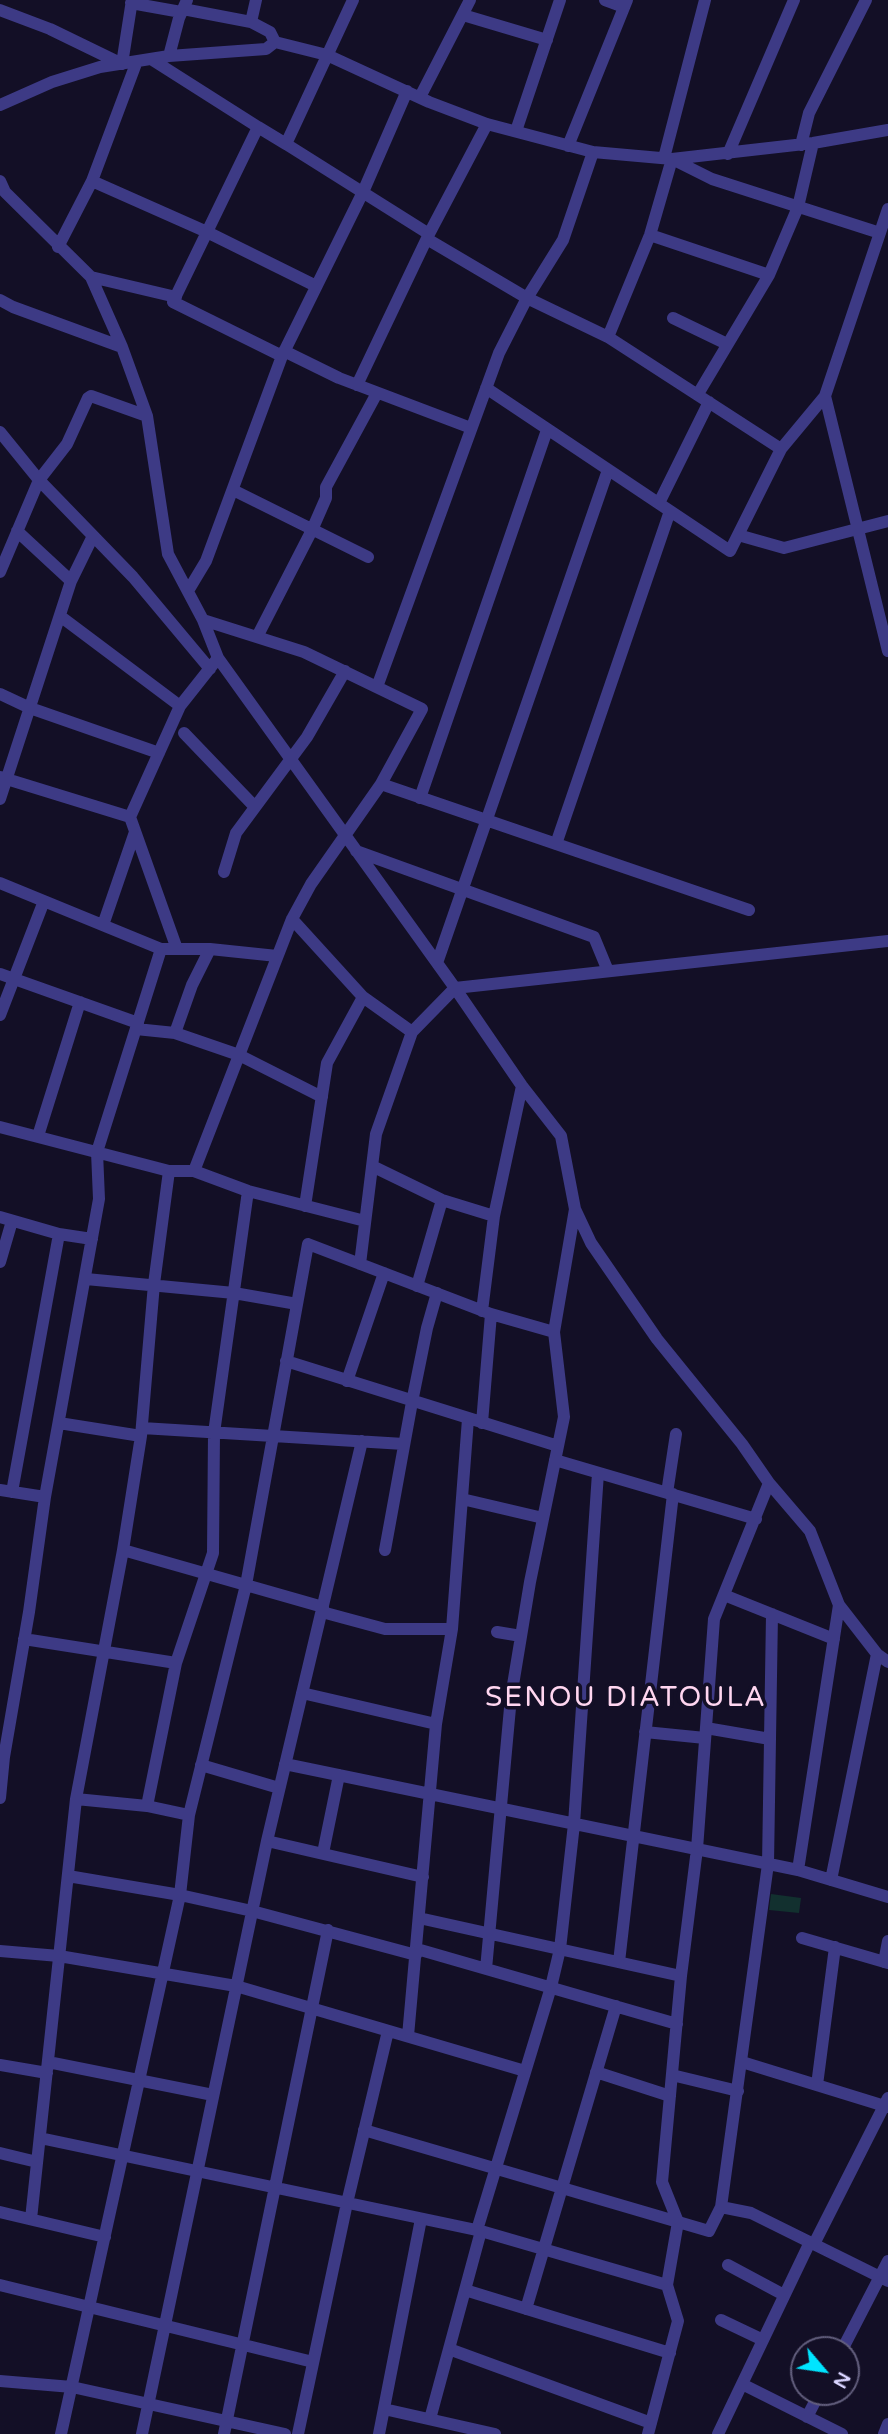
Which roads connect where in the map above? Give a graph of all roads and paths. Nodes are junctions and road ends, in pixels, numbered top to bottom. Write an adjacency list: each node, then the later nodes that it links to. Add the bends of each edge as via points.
1 (256, 0): 14 (street)
2 (352, 0): 17 (street)
3 (470, 0): 13 (street)
4 (560, 0): 15 (street)
5 (605, 0): 10 (street)
6 (705, 0): 34 (street)
7 (794, 0): 33 (street)
8 (866, 0): 30 (street, via 809,113)
9 (132, 1): 11 (street); 21 (street)
10 (625, 4): 31 (street)
11 (184, 7): 14 (street); 18 (street)
12 (0, 10): 21 (street)
13 (463, 15): 15 (street); 23 (street)
14 (251, 22): 16 (street, via 270,32)
15 (547, 40): 28 (street)
16 (275, 42): 17 (street); 18 (street, via 254,51)
17 (327, 55): 22 (street); 29 (street)
18 (169, 56): 19 (street)
19 (151, 59): 20 (street); 26 (street)
20 (137, 61): 21 (street); 35 (street)
21 (122, 64): 24 (street, via 52,82)
22 (407, 91): 23 (street); 37 (street)
23 (420, 97): 25 (street)
24 (0, 105)
25 (487, 124): 28 (street); 43 (street)
26 (258, 127): 29 (street); 40 (street)
27 (888, 130): 30 (street)
28 (516, 131): 31 (street)
29 (286, 144): 37 (street)
30 (807, 144): 33 (street); 38 (street)
31 (568, 145): 32 (street)
32 (593, 152): 34 (street); 49 (street, via 563,240)
33 (728, 154): 34 (street)
34 (668, 159): 38 (street, via 712,179); 42 (street)
35 (92, 181): 40 (street); 44 (street)
36 (2, 190): 44 (street)
37 (363, 192): 43 (street); 47 (street)
38 (799, 207): 41 (street); 45 (street)
39 (888, 209): 41 (street)
40 (207, 232): 47 (street); 48 (street)
41 (880, 233): 60 (street)
42 (649, 235): 45 (street); 52 (street)
43 (428, 237): 49 (street); 56 (street)
44 (58, 247): 46 (street)
45 (769, 275): 53 (street)
46 (91, 277): 48 (street); 54 (street)
47 (316, 286): 55 (street)
48 (176, 297): 55 (street, via 173,302)
49 (527, 298): 52 (street); 57 (street)
50 (0, 300): 54 (street)
51 (673, 318): 53 (street)
52 (608, 337): 59 (street)
53 (727, 344): 59 (street)
54 (122, 347): 62 (street)
55 (283, 353): 56 (street); 69 (street)
56 (357, 385): 58 (street)
57 (485, 388): 63 (street); 64 (street)
58 (377, 393): 63 (street); 73 (street, via 326,487)
59 (698, 394): 61 (street)
60 (825, 396): 66 (street); 72 (street)
61 (709, 402): 66 (street); 70 (street)
62 (147, 416): 68 (street, via 90,396 67,444); 80 (street, via 168,554)
63 (471, 428): 87 (street)
64 (547, 430): 67 (street); 96 (street)
65 (0, 432): 68 (street)
66 (781, 449): 76 (street)
67 (608, 470): 70 (street); 100 (street)
68 (38, 480): 74 (street); 75 (street)
69 (233, 489): 73 (street); 80 (street, via 206,561)
70 (664, 507): 76 (street, via 730,551); 103 (street)
71 (888, 521): 72 (street)
72 (858, 529): 76 (street, via 784,548); 84 (street)
73 (312, 530): 77 (street); 83 (street)
74 (17, 531): 78 (street); 79 (street)
75 (93, 536): 79 (street); 85 (street)
76 (738, 536)
77 (368, 557)
78 (0, 572)
79 (71, 581): 81 (street)
80 (188, 592): 82 (street)
81 (60, 616): 89 (street); 90 (street)
82 (203, 620): 83 (street); 85 (street)
83 (257, 637): 86 (street)
84 (888, 651)
85 (214, 664): 89 (street); 93 (street)
86 (345, 671): 87 (street); 93 (street)
87 (377, 687): 95 (street, via 422,709)
88 (0, 694): 90 (street)
89 (180, 706): 92 (street)
90 (30, 708): 92 (street); 94 (street)
91 (184, 733): 98 (street)
92 (159, 753): 99 (street)
93 (291, 760): 98 (street); 102 (street)
94 (3, 778): 97 (street); 99 (street)
95 (381, 784): 96 (street); 102 (street)
96 (420, 797): 100 (street)
97 (0, 799)
98 (255, 807): 105 (street, via 236,833)
99 (130, 817): 101 (street)
100 (486, 820): 103 (street); 107 (street)
101 (135, 832): 111 (street); 114 (street)
102 (346, 836): 104 (street); 110 (street)
103 (556, 844): 109 (street)
104 (356, 850): 107 (street); 117 (street)
105 (224, 872)
106 (0, 883): 108 (street)
107 (463, 889): 117 (street); 118 (street, via 594,937)
108 (44, 901): 111 (street); 120 (street)
109 (749, 910)
110 (292, 919): 116 (street); 122 (street)
111 (103, 925): 113 (street)
112 (888, 941): 118 (street)
113 (161, 949): 114 (street); 125 (street)
114 (177, 949): 115 (street)
115 (210, 949): 116 (street); 127 (street)
116 (277, 956): 128 (street)
117 (437, 963): 121 (street)
118 (607, 971): 121 (street)
119 (0, 974): 120 (street)
120 (13, 979): 123 (street); 124 (street)
121 (455, 988): 126 (street); 129 (street)
122 (363, 997): 126 (street); 130 (street, via 327,1063)
123 (80, 1002): 125 (street); 132 (street)
124 (0, 1015)
125 (137, 1026): 127 (street); 133 (street)
126 (412, 1032): 134 (street, via 376,1134)
127 (175, 1033): 128 (street)
128 (239, 1055): 130 (street); 136 (street)
129 (522, 1086): 140 (street, via 561,1136); 141 (street)
130 (321, 1097): 139 (street)
131 (0, 1127): 132 (street)
132 (38, 1136): 133 (street)
133 (97, 1152): 135 (street); 145 (street, via 99,1199)
134 (372, 1166): 138 (street); 143 (street)
135 (169, 1171): 136 (street); 150 (street)
136 (194, 1171): 137 (street)
137 (248, 1191): 139 (street); 152 (street)
138 (442, 1200): 141 (street); 151 (street)
139 (305, 1206): 143 (street)
140 (575, 1209): 156 (street); 172 (street, via 591,1243 657,1339)
141 (494, 1216): 155 (street)
142 (6, 1219): 144 (street); 146 (street)
143 (365, 1222): 147 (street)
144 (59, 1234): 145 (street); 173 (street)
145 (92, 1238): 149 (street)
146 (0, 1262)
147 (360, 1264): 148 (street); 154 (street, via 308,1244)
148 (384, 1273): 151 (street); 158 (street)
149 (86, 1279): 150 (street); 161 (street)
150 (154, 1284): 152 (street); 163 (street)
151 (416, 1286): 153 (street)
152 (234, 1293): 154 (street); 164 (street)
153 (437, 1293): 155 (street); 159 (street)
154 (297, 1304): 157 (street)
155 (486, 1313): 156 (street); 162 (street)
156 (554, 1332): 169 (street, via 564,1417)
157 (286, 1361): 158 (street); 166 (street)
158 (346, 1381): 159 (street)
159 (412, 1402): 160 (street); 168 (street)
160 (468, 1419): 162 (street); 176 (street)
161 (59, 1423): 163 (street); 175 (street)
162 (482, 1423): 169 (street)
163 (142, 1432): 164 (street); 179 (street)
164 (214, 1433): 166 (street); 181 (street, via 213,1553)
165 (676, 1434): 174 (street)
166 (272, 1436): 167 (street); 182 (street)
167 (362, 1441): 168 (street); 185 (street)
168 (404, 1444): 180 (street)
169 (558, 1446): 170 (street)
170 (555, 1460): 171 (street); 177 (street)
171 (598, 1473): 174 (street); 214 (street)
172 (769, 1483): 178 (street); 184 (street, via 810,1531)
173 (6, 1491): 175 (street)
174 (670, 1494): 178 (street); 200 (street)
175 (45, 1497): 190 (street)
176 (462, 1499): 177 (street); 187 (street)
177 (543, 1518): 189 (street)
178 (756, 1519): 183 (street)
179 (123, 1550): 181 (street); 192 (street)
180 (385, 1550)
181 (207, 1574): 182 (street); 195 (street)
182 (246, 1585): 185 (street); 205 (street)
183 (724, 1595): 186 (street); 201 (street, via 714,1619)
184 (839, 1605): 191 (street); 193 (street)
185 (322, 1610): 187 (street, via 385,1629); 198 (street)
186 (772, 1615): 191 (street); 202 (street)
187 (452, 1629): 199 (street)
188 (497, 1632): 189 (street)
189 (521, 1636): 212 (street)
190 (24, 1639): 192 (street); 197 (street)
191 (834, 1640): 220 (street)
192 (104, 1652): 195 (street); 210 (street)
193 (877, 1654): 194 (street); 223 (street)
194 (888, 1662)
195 (176, 1663): 211 (street)
196 (0, 1686): 197 (street)
197 (14, 1688): 203 (street)
198 (302, 1693): 199 (street); 204 (street)
199 (436, 1724): 208 (street)
200 (645, 1732): 201 (street); 215 (street)
201 (706, 1733): 202 (street); 217 (street)
202 (770, 1739): 219 (street)
203 (2, 1756): 209 (street)
204 (285, 1764): 206 (street); 207 (street)
205 (201, 1765): 207 (street); 213 (street)
206 (339, 1775): 208 (street); 218 (street)
207 (279, 1788): 216 (street)
208 (430, 1794): 212 (street); 222 (street)
209 (0, 1798)
210 (76, 1799): 211 (street); 221 (street)
211 (147, 1806): 213 (street)
212 (500, 1808): 214 (street); 229 (street)
213 (189, 1815): 224 (street)
214 (574, 1824): 215 (street); 233 (street)
215 (633, 1836): 217 (street); 237 (street)
216 (267, 1841): 218 (street); 226 (street)
217 (697, 1849): 219 (street); 241 (street)
218 (323, 1853): 222 (street)
219 (768, 1864): 220 (street); 249 (street)
220 (798, 1870): 223 (street)
221 (68, 1876): 224 (street); 236 (street)
222 (423, 1877): 227 (street)
223 (831, 1880): 225 (street)
224 (180, 1895): 226 (street); 240 (street)
225 (888, 1897)
226 (252, 1911): 228 (street); 242 (street)
227 (419, 1918): 229 (street); 235 (street)
228 (328, 1930): 235 (street); 245 (street)
229 (490, 1934): 233 (street); 239 (street)
230 (802, 1938): 232 (street)
231 (888, 1941): 238 (street)
232 (835, 1947): 238 (street); 256 (street)
233 (560, 1949): 237 (street); 243 (street)
234 (0, 1951): 236 (street)
235 (416, 1952): 239 (street); 248 (street)
236 (59, 1956): 240 (street); 251 (street)
237 (619, 1962): 241 (street)
238 (886, 1963)
239 (486, 1969): 243 (street)
240 (163, 1973): 242 (street); 255 (street)
241 (681, 1976): 246 (street)
242 (236, 1986): 245 (street); 258 (street)
243 (551, 1987): 244 (street); 252 (street)
244 (616, 2006): 246 (street); 253 (street)
245 (312, 2008): 247 (street); 268 (street)
246 (677, 2024): 254 (street)
247 (388, 2031): 248 (street); 261 (street)
248 (408, 2036): 252 (street)
249 (742, 2062): 256 (street); 257 (street)
250 (0, 2065): 251 (street)
251 (47, 2067): 255 (street); 262 (street)
252 (525, 2071): 266 (street)
253 (596, 2072): 259 (street); 269 (street)
254 (672, 2075): 257 (street); 259 (street)
255 (139, 2080): 258 (street); 264 (street)
256 (817, 2085): 260 (street)
257 (738, 2091): 271 (street)
258 (213, 2095): 267 (street)
259 (670, 2096): 275 (street, via 662,2182)
260 (887, 2103): 278 (street)
261 (364, 2130): 266 (street); 270 (street)
262 (40, 2138): 264 (street); 265 (street)
263 (0, 2153): 265 (street)
264 (123, 2155): 267 (street); 277 (street)
265 (37, 2162): 273 (street)
266 (495, 2169): 269 (street); 276 (street)
267 (197, 2171): 268 (street); 290 (street)
268 (275, 2188): 270 (street); 293 (street)
269 (562, 2188): 275 (street); 279 (street)
270 (347, 2203): 274 (street); 296 (street)
271 (721, 2207): 275 (street, via 709,2231); 278 (street, via 751,2213)
272 (0, 2212): 273 (street)
273 (31, 2219): 277 (street)
274 (421, 2219): 276 (street); 302 (street)
275 (678, 2222): 284 (street)
276 (479, 2231): 279 (street); 285 (street)
277 (105, 2236): 287 (street)
278 (812, 2243): 282 (street); 286 (street)
279 (544, 2249): 284 (street); 288 (street)
280 (888, 2261): 282 (street)
281 (727, 2265): 286 (street)
282 (884, 2279): 291 (street)
283 (0, 2285): 287 (street)
284 (667, 2285): 295 (street, via 678,2321)
285 (466, 2290): 288 (street); 294 (street)
286 (784, 2295): 292 (street)
287 (89, 2307): 290 (street); 299 (street)
288 (526, 2309): 295 (street)
289 (721, 2320): 292 (street)
290 (165, 2326): 293 (street); 300 (street)
291 (850, 2336)
292 (763, 2340): 298 (street)
293 (242, 2345): 296 (street); 306 (street)
294 (449, 2349): 304 (street); 307 (street)
295 (670, 2353): 307 (street)
296 (313, 2362): 313 (street)
297 (0, 2381): 299 (street)
298 (742, 2385): 303 (street); 308 (street)
299 (72, 2387): 300 (street); 310 (street)
300 (148, 2405): 306 (street); 311 (street)
301 (813, 2406): 303 (street)
302 (384, 2409): 304 (street); 314 (street)
303 (807, 2417): 318 (street)
304 (433, 2420): 309 (street); 315 (street)
305 (888, 2424): 319 (street)
306 (225, 2428): 312 (street)
307 (650, 2428)
308 (720, 2431): 317 (street)
309 (473, 2432): 316 (street)
310 (61, 2434)
311 (142, 2434)
312 (285, 2434)
313 (298, 2434)
314 (379, 2434)
315 (434, 2434)
316 (495, 2434)
317 (735, 2434)
318 (842, 2434)
319 (884, 2434)

